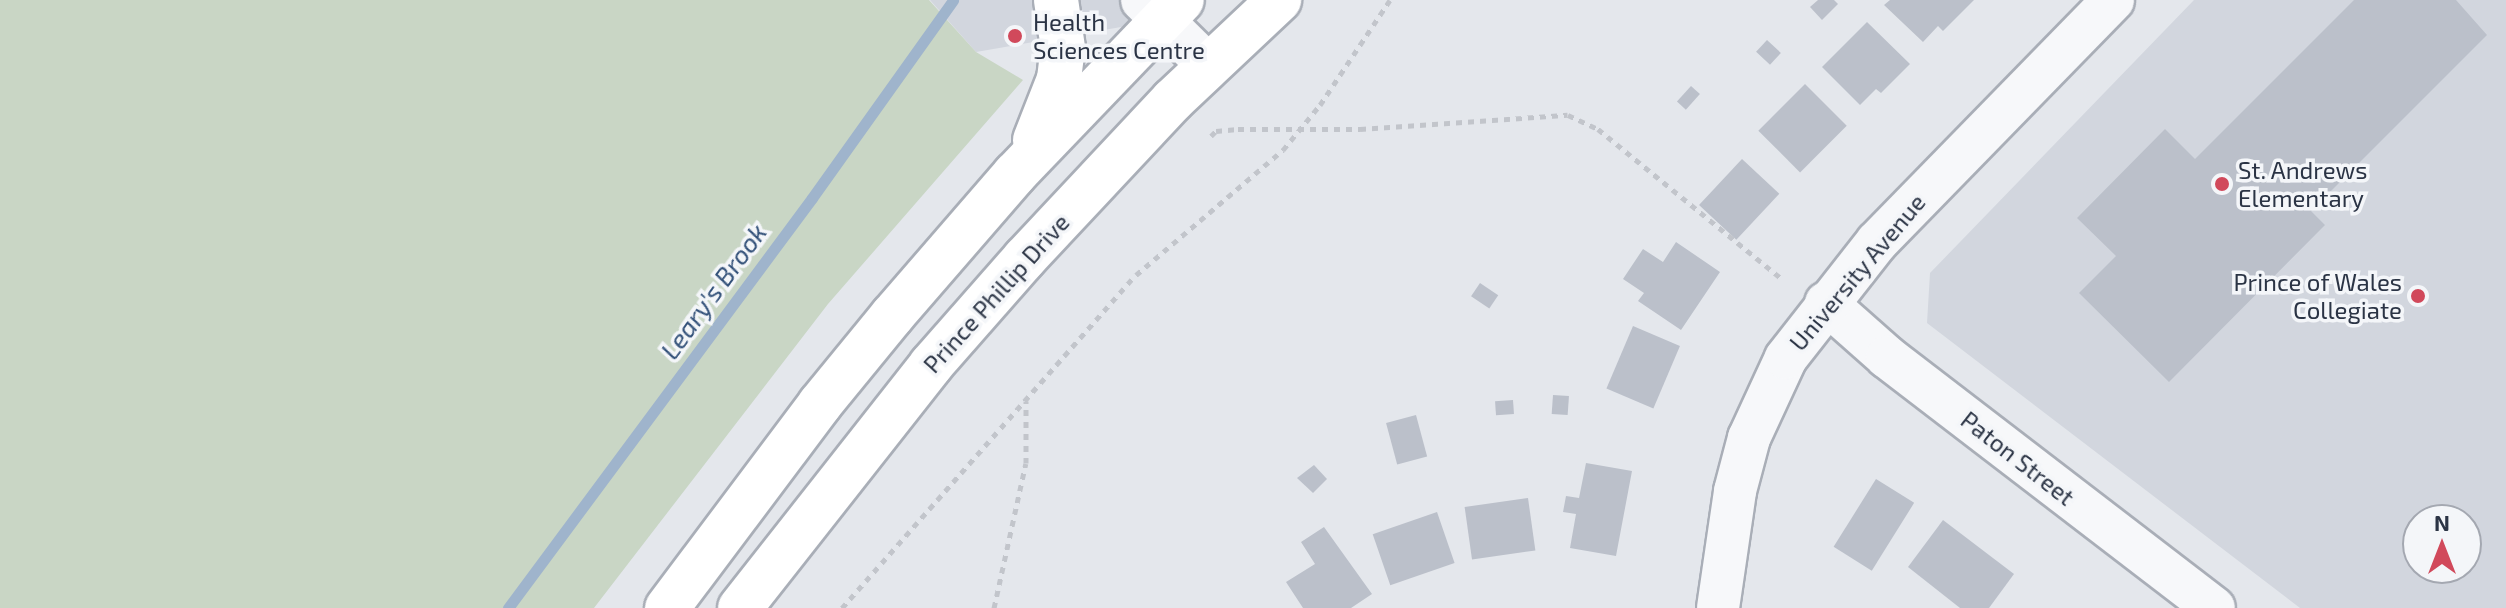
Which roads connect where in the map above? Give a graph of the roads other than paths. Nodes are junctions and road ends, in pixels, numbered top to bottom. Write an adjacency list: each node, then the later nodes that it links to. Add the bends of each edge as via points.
1 (1056, 0): 6 (main road, via 1063,48 1059,79 1040,131)
2 (1279, 0): 5 (main road, Prince Phillip Drive)
3 (2113, 0): 7 (street, University Avenue, via 1930,185)
4 (1162, 7): 5 (street); 6 (main road)
5 (1208, 65): 9 (main road, Prince Phillip Drive, via 931,365)
6 (1015, 174): 8 (main road, via 820,404)
7 (1826, 303): 10 (street, University Avenue, via 1786,358 1749,438 1735,491); 11 (street, Paton Street, via 1887,357)
8 (667, 608)
9 (740, 608)
10 (1718, 608)
11 (2214, 608)

